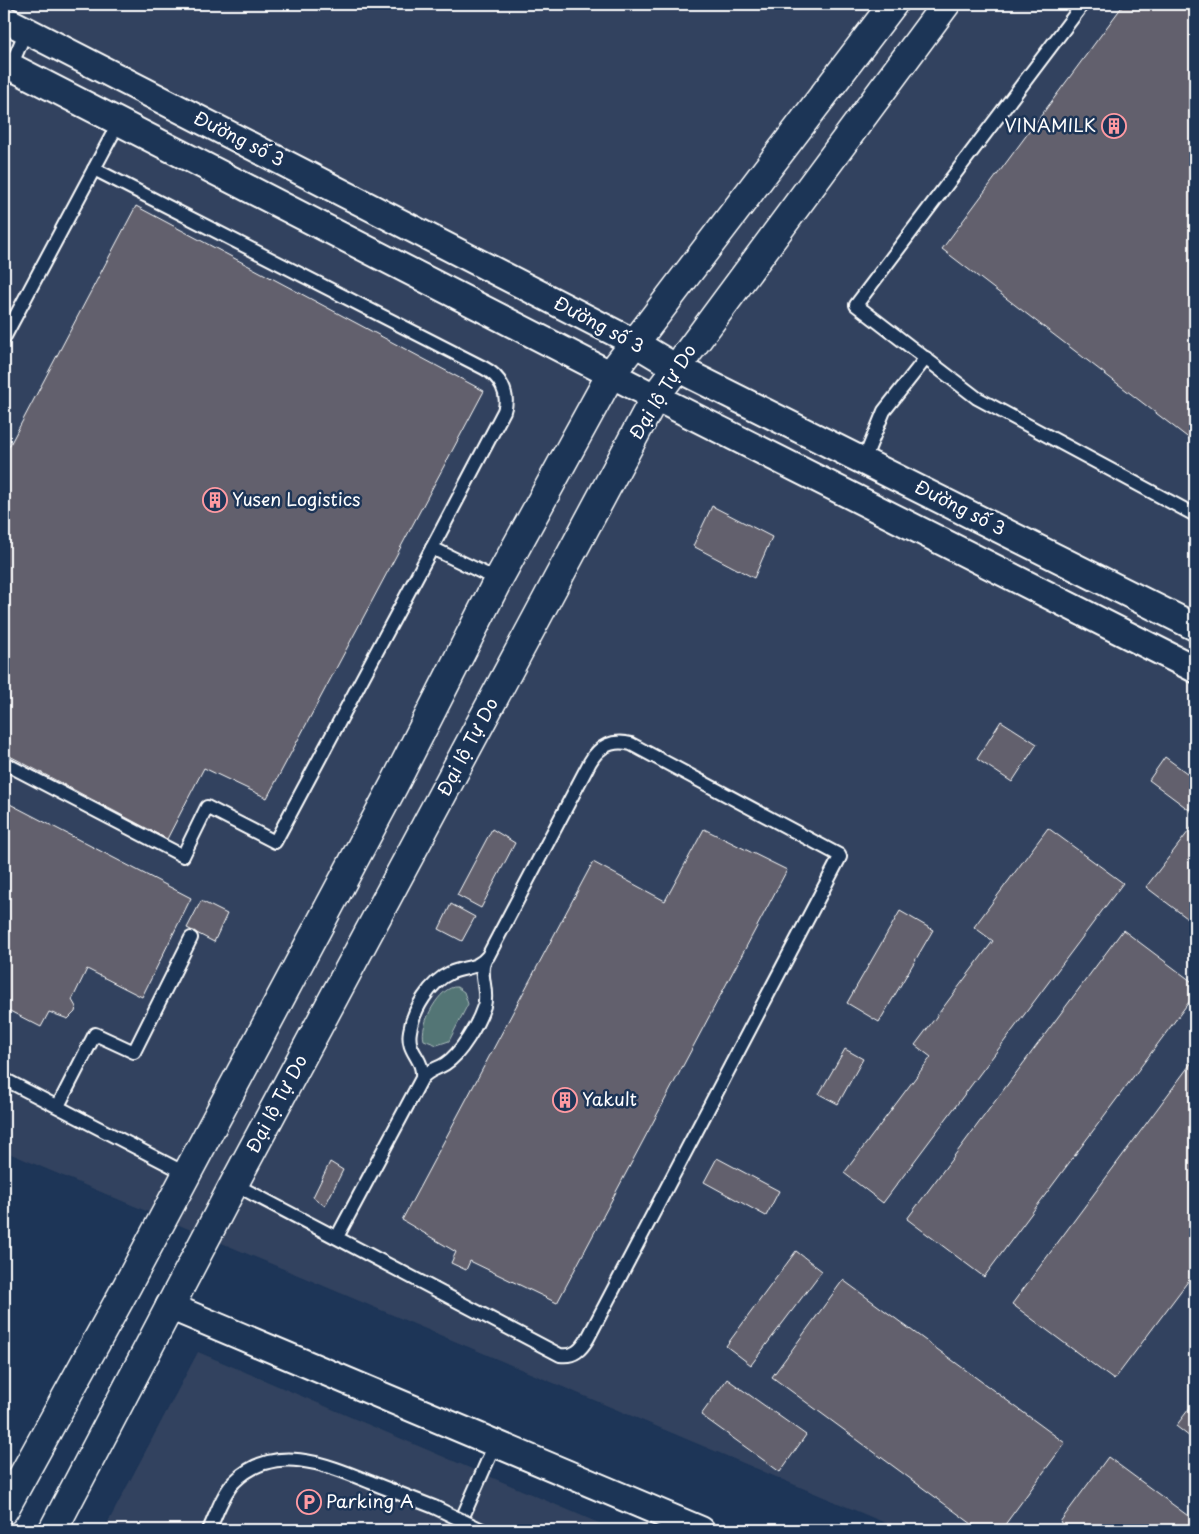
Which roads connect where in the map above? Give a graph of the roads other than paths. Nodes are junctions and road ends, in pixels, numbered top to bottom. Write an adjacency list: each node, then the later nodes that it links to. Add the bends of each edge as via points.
1 (893, 4): 9 (street)
2 (946, 4): 11 (street, Đại lộ Tự Do)
3 (1083, 4): 10 (lane, via 856,305)
4 (15, 25): 5 (lane); 9 (street, Đường số 3)
5 (6, 70): 6 (street)
6 (119, 122): 7 (lane); 12 (street)
7 (94, 169): 8 (lane); 16 (lane, via 498,377 505,396 504,411)
8 (4, 338)
9 (635, 343): 11 (street, Đường số 3); 12 (street)
10 (926, 358): 14 (lane, via 884,411); 15 (lane, via 977,398)
11 (676, 367): 13 (street, Đại lộ Tự Do); 14 (street, Đường số 3)
12 (611, 374): 13 (street); 17 (street)
13 (656, 397): 19 (street); 27 (street, Đại lộ Tự Do)
14 (864, 460): 18 (street, Đường số 3)
15 (1195, 515)
16 (432, 548): 17 (lane); 20 (lane, via 276,842 207,807 183,856)
17 (498, 580): 26 (street, via 394,785)
18 (1195, 627)
19 (1195, 669)
20 (4, 763)
21 (191, 938): 25 (lane, via 134,1052 95,1034)
22 (485, 960): 24 (lane, via 482,972 484,1006 463,1046 451,1060); 24 (lane, via 478,966 450,973 432,987 423,1000 412,1022 409,1038 413,1052 423,1066); 28 (lane, via 594,756 602,747 612,743 631,744 840,856 580,1350 570,1356 560,1355)
23 (4, 1078): 25 (lane)
24 (422, 1078): 28 (lane)
25 (58, 1106): 26 (lane)
26 (187, 1174): 31 (street)
27 (234, 1184): 28 (lane); 29 (street, Đại lộ Tự Do)
28 (337, 1237)
29 (169, 1306): 30 (street); 32 (street, Đại lộ Tự Do)
30 (495, 1444): 34 (lane); 36 (street)
31 (4, 1510)
32 (53, 1530)
33 (209, 1530): 35 (lane, bridge, via 232,1484 263,1463 286,1458 334,1467)
34 (457, 1530)
35 (482, 1530)
36 (700, 1530)

